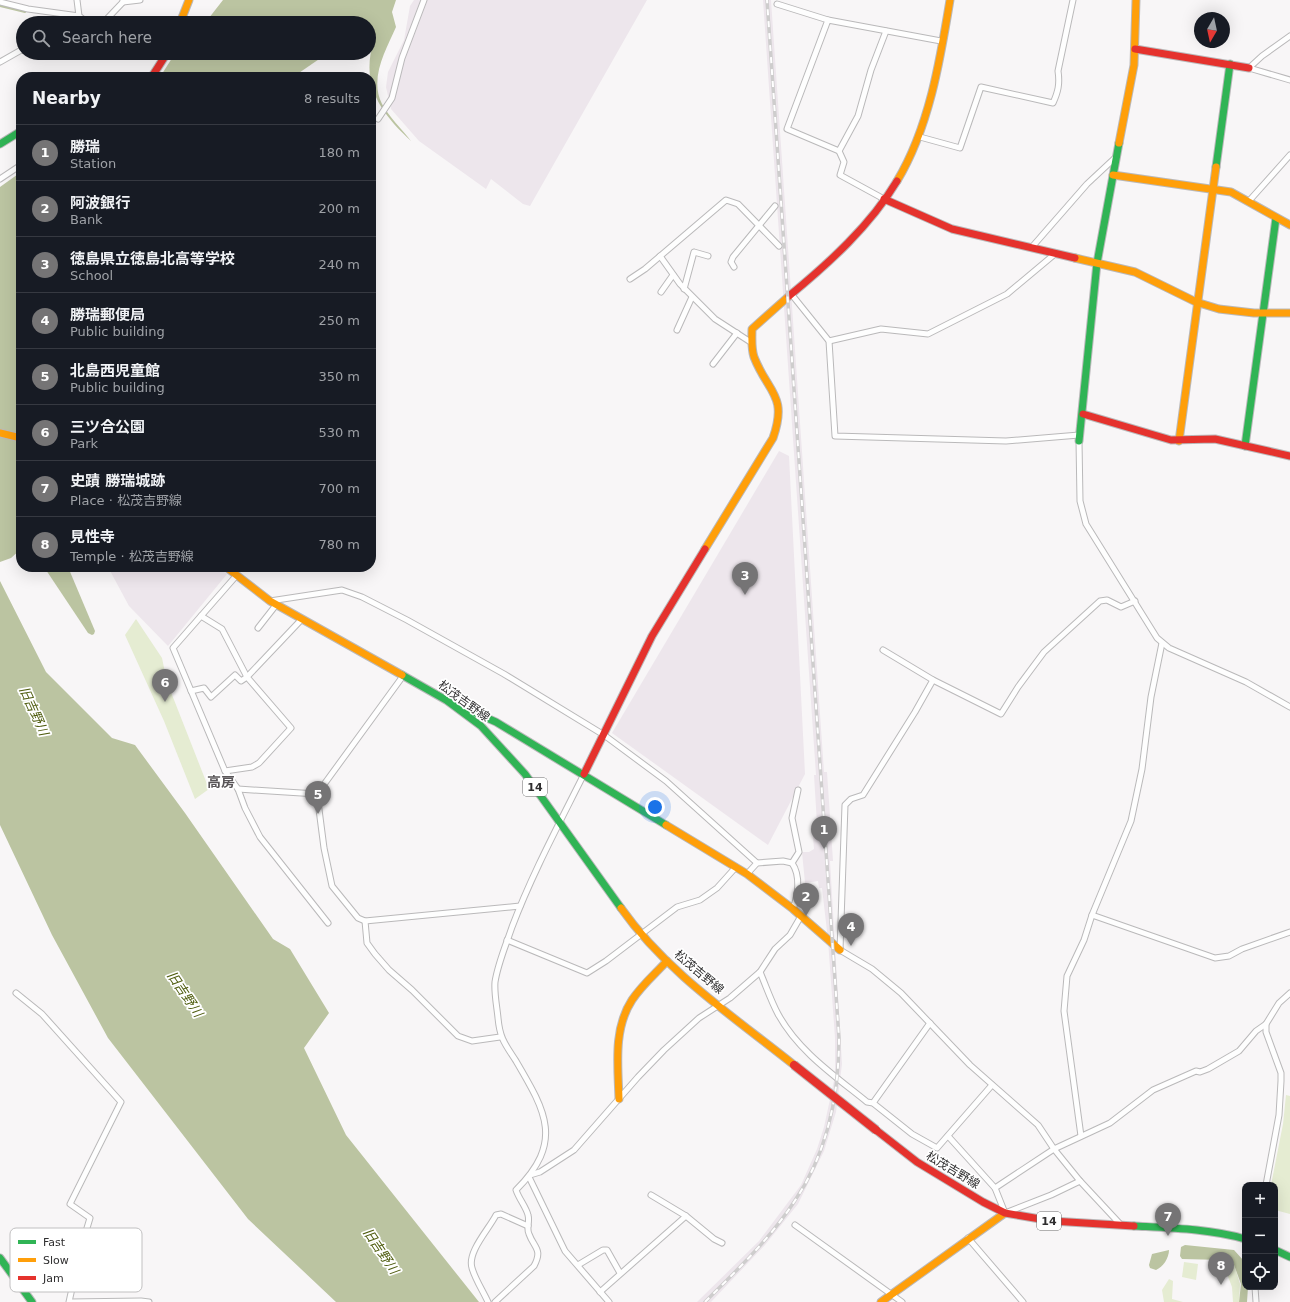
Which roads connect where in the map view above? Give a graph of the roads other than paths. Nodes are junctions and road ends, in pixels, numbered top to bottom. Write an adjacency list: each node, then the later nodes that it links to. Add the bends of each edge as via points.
1 (76, 0): 11 (street)
2 (140, 0): 8 (street)
3 (189, 0): 13 (street)
4 (424, 0): 26 (street, via 402,58 392,98)
5 (950, 0): 17 (street)
6 (1072, 0): 28 (street, via 1058,71 1060,83 1053,103 981,86 960,148)
7 (1136, 0): 18 (street)
8 (123, 1): 12 (street)
9 (0, 2): 11 (street, via 28,9)
10 (777, 4): 14 (street)
11 (79, 16)
12 (109, 16)
13 (183, 16)
14 (828, 20): 15 (street); 30 (street, via 787,129)
15 (886, 31): 17 (street); 30 (street, via 871,70 858,116)
16 (1290, 36): 23 (street)
17 (942, 41): 28 (street)
18 (1135, 49): 22 (street); 32 (street, via 1132,83)
19 (16, 53): 21 (street)
20 (163, 60): 24 (street)
21 (0, 62)
22 (1230, 64): 23 (street); 36 (street)
23 (1249, 68): 25 (street)
24 (155, 72)
25 (1290, 80)
26 (378, 119)
27 (16, 134): 29 (street)
28 (920, 137): 37 (street)
29 (0, 144)
30 (839, 151): 37 (street, via 844,162 840,175)
31 (1290, 155): 38 (street)
32 (1117, 156): 34 (street); 44 (street, via 1087,184)
33 (16, 168): 35 (street)
34 (1113, 175): 36 (street); 48 (street)
35 (0, 179)
36 (1213, 190): 38 (street, via 1231,192); 56 (street)
37 (884, 199): 44 (street, via 952,229); 54 (street, via 817,274)
38 (1249, 201): 40 (street)
39 (775, 206): 41 (street)
40 (1276, 218): 42 (street); 58 (street)
41 (758, 225): 43 (street); 46 (street, via 738,204 726,200); 49 (street, via 733,257 731,262)
42 (1290, 225)
43 (779, 246)
44 (1032, 247): 45 (street)
45 (1056, 253): 48 (street); 61 (street, via 1007,294 928,334 881,328)
46 (660, 256): 50 (street); 51 (street)
47 (708, 256): 52 (street, via 694,252)
48 (1097, 263): 56 (street, via 1149,277); 64 (street)
49 (734, 267)
50 (673, 275): 52 (street); 53 (street)
51 (630, 280)
52 (684, 288): 55 (street)
53 (661, 292)
54 (792, 295): 61 (street); 62 (street, via 752,329)
55 (692, 296): 59 (street); 60 (street, via 715,319)
56 (1197, 302): 58 (street, via 1232,311); 68 (street)
57 (1290, 313): 58 (street)
58 (1262, 314): 69 (street)
59 (678, 330)
60 (737, 333): 62 (street); 63 (street)
61 (829, 341): 67 (street, via 834,436 1006,441)
62 (752, 342): 86 (street, via 754,357 780,402 778,426 652,636)
63 (713, 364)
64 (1082, 414): 67 (street); 68 (street)
65 (0, 433): 66 (street)
66 (16, 437)
67 (1079, 438): 73 (street, via 1080,501 1086,524)
68 (1179, 441): 69 (street, via 1215,439)
69 (1244, 446): 70 (street)
70 (1290, 456)
71 (232, 572): 72 (street, 松茂吉野線 / 14)
72 (236, 576): 74 (street, 松茂吉野線 / 14); 75 (street)
73 (1134, 601): 78 (street); 82 (street, via 1121,607 1107,600 1100,601 1044,652 1001,714)
74 (273, 603): 76 (street, 松茂吉野線 / 14); 77 (street); 86 (street, via 342,590 362,597 471,655)
75 (201, 616): 81 (street, via 222,629); 83 (street, via 173,648)
76 (301, 620): 80 (street, 松茂吉野線 / 14); 81 (street)
77 (258, 628)
78 (1162, 643): 85 (street, via 1246,682); 99 (street, via 1131,821)
79 (883, 650): 82 (street)
80 (403, 676): 84 (street, 松茂吉野線 / 14); 91 (street)
81 (247, 677): 83 (street, via 241,681 235,676 211,697 204,688); 87 (street, via 291,728 259,763 252,767)
82 (933, 680): 106 (street, via 863,795 851,798 845,805)
83 (191, 691): 87 (street)
84 (446, 700): 88 (street, via 496,722); 92 (street, 松茂吉野線 / 14, via 481,726 525,774)
85 (1290, 707)
86 (604, 735): 88 (street); 93 (street, via 666,782)
87 (225, 771): 89 (street)
88 (584, 774): 92 (street); 95 (street)
89 (238, 789): 91 (street); 102 (street, via 260,837)
90 (798, 790): 94 (street, via 792,818 799,852)
91 (317, 794): 101 (street, via 332,886 358,918)
92 (560, 822): 97 (street); 104 (street, 松茂吉野線 / 14)
93 (757, 863): 94 (street); 96 (street)
94 (792, 863): 98 (street, via 796,868 798,896)
95 (736, 867): 96 (street); 104 (street, via 717,888 700,900 677,907)
96 (747, 874): 98 (street)
97 (520, 906): 101 (street); 105 (street)
98 (793, 909): 100 (street)
99 (1092, 915): 103 (street, via 1215,958 1229,956 1242,948); 119 (street, via 1084,940 1067,976 1064,992 1064,1011)
100 (801, 916): 106 (street); 108 (street, via 790,935 775,949)
101 (364, 921): 114 (street, via 367,943 375,954 458,1036 472,1041)
102 (328, 923)
103 (1290, 932)
104 (642, 935): 105 (street, via 587,973); 107 (street, 松茂吉野線 / 14)
105 (507, 940): 114 (street, via 495,982)
106 (840, 950): 112 (street, via 872,969 902,993)
107 (667, 961): 111 (street, 松茂吉野線 / 14); 116 (street, via 640,990 623,1018 619,1046)
108 (760, 972): 111 (street); 117 (street, via 777,1014 800,1044 828,1071 867,1102)
109 (16, 993): 131 (street, via 42,1014 121,1102 70,1204 90,1218)
110 (1290, 993): 113 (street, via 1279,1003)
111 (720, 1005): 116 (street, via 687,1029); 126 (street, 松茂吉野線 / 14, bridge, via 916,1162)
112 (930, 1023): 115 (street); 117 (street)
113 (1266, 1024): 119 (street, via 1256,1030 1232,1056 1208,1069 1153,1090 1110,1123); 123 (street, via 1266,1032 1281,1073 1279,1115)
114 (500, 1038): 121 (street, via 537,1097 545,1119 547,1136)
115 (992, 1085): 118 (street); 120 (street, via 1038,1124)
116 (619, 1099): 121 (street, via 574,1150 540,1172)
117 (873, 1103): 118 (street, via 912,1134 937,1148)
118 (948, 1136): 124 (street)
119 (1081, 1136): 120 (street)
120 (1054, 1149): 122 (street); 124 (street)
121 (529, 1176): 130 (street, via 516,1190 528,1213); 138 (street, via 565,1251)
122 (1080, 1181): 126 (street); 129 (street)
123 (1267, 1182)
124 (995, 1188): 126 (street)
125 (651, 1195): 127 (street)
126 (1005, 1213): 129 (street, 松茂吉野線 / 14, via 1052,1221); 132 (street)
127 (686, 1216): 134 (street); 139 (street)
128 (795, 1225): 145 (street)
129 (1122, 1225): 133 (street, 松茂吉野線 / 14, via 1204,1232)
130 (528, 1226): 149 (street, via 501,1214 496,1215 474,1250 471,1268); 150 (street, via 528,1232 539,1253 538,1259 534,1266)
131 (87, 1228)
132 (968, 1238): 145 (street); 154 (street)
133 (1242, 1238)
134 (722, 1243)
135 (1278, 1251): 136 (street)
136 (1290, 1257)
137 (1, 1262): 140 (street)
138 (578, 1265): 139 (street, via 607,1250); 144 (street)
139 (620, 1273): 144 (street)
140 (10, 1274)
141 (1255, 1290): 155 (street)
142 (24, 1292): 146 (street)
143 (71, 1292): 147 (street)
144 (600, 1292): 151 (street)
145 (892, 1294): 152 (street); 153 (street)
146 (32, 1302)
147 (69, 1302): 148 (street)
148 (149, 1302)
149 (488, 1302)
150 (495, 1302)
151 (609, 1302)
152 (881, 1302)
153 (902, 1302)
154 (1023, 1302)
155 (1256, 1302)

